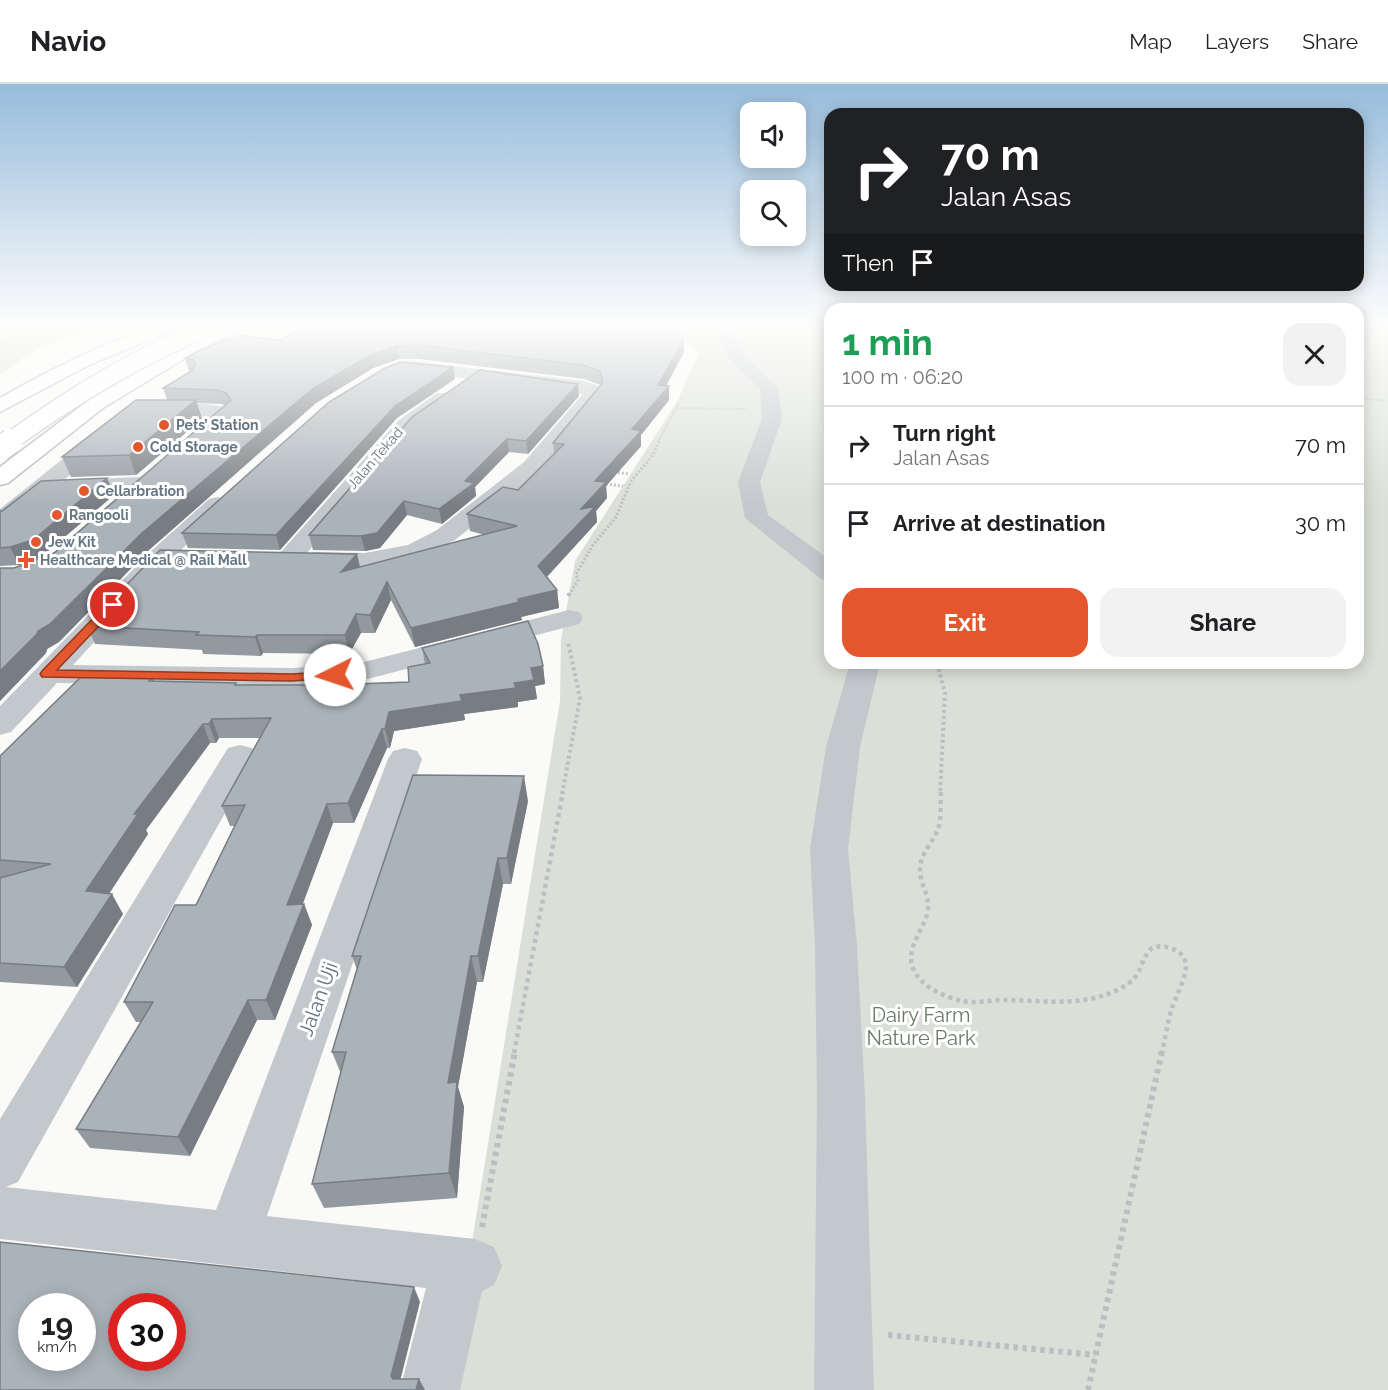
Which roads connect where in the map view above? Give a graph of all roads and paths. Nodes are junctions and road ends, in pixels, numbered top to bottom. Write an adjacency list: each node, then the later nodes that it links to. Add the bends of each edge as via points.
1 (36, 385): 12 (highway)
2 (64, 385): 16 (highway)
3 (92, 385): 17 (highway, bridge)
4 (128, 385): 22 (highway, via 96,404)
5 (461, 385): 6 (street, Jalan Tekad, via 406,424 277,559 365,561 415,550 446,535 532,468 593,395 592,390)
6 (567, 385)
7 (766, 385): 32 (street, via 772,419 749,482 756,518)
8 (167, 392): 15 (street)
9 (1364, 399): 10 (path)
10 (1388, 401)
11 (679, 403): 13 (path)
12 (0, 406)
13 (676, 408): 14 (path); 33 (path, via 653,455 634,476 616,517 576,574)
14 (744, 409)
15 (129, 416): 18 (street, via 219,411 224,414); 26 (street)
16 (0, 427)
17 (0, 450)
18 (179, 452)
19 (161, 468): 23 (street)
20 (614, 472): 21 (path)
21 (630, 474)
22 (0, 478)
23 (143, 484): 26 (street); 28 (street)
24 (606, 484): 25 (path)
25 (623, 486)
26 (40, 488): 29 (street)
27 (234, 488): 30 (street)
28 (119, 505)
29 (0, 521)
30 (159, 557): 31 (street); 38 (street)
31 (196, 557)
32 (824, 569)
33 (578, 580)
34 (569, 618): 38 (street, via 356,674)
35 (570, 656): 45 (path, via 580,698)
36 (863, 669): 46 (street, via 843,747 829,849 841,1097)
37 (939, 669): 47 (path, via 945,693 939,827 922,854 919,867 929,895 929,909 911,947 912,968 941,993 960,1001 981,1003 1101,997 1123,988 1140,973 1148,951 1156,946 1173,948 1186,962 1171,1011)
38 (46, 674): 39 (street)
39 (0, 725)
40 (240, 756): 42 (street)
41 (405, 759): 44 (street, Jalan Uji)
42 (0, 1165)
43 (0, 1213): 44 (street)
44 (232, 1239): 45 (street)
45 (467, 1265): 48 (street)
46 (843, 1331): 47 (path); 49 (street)
47 (1095, 1355): 50 (path)
48 (430, 1390)
49 (843, 1390)
50 (1088, 1390)

